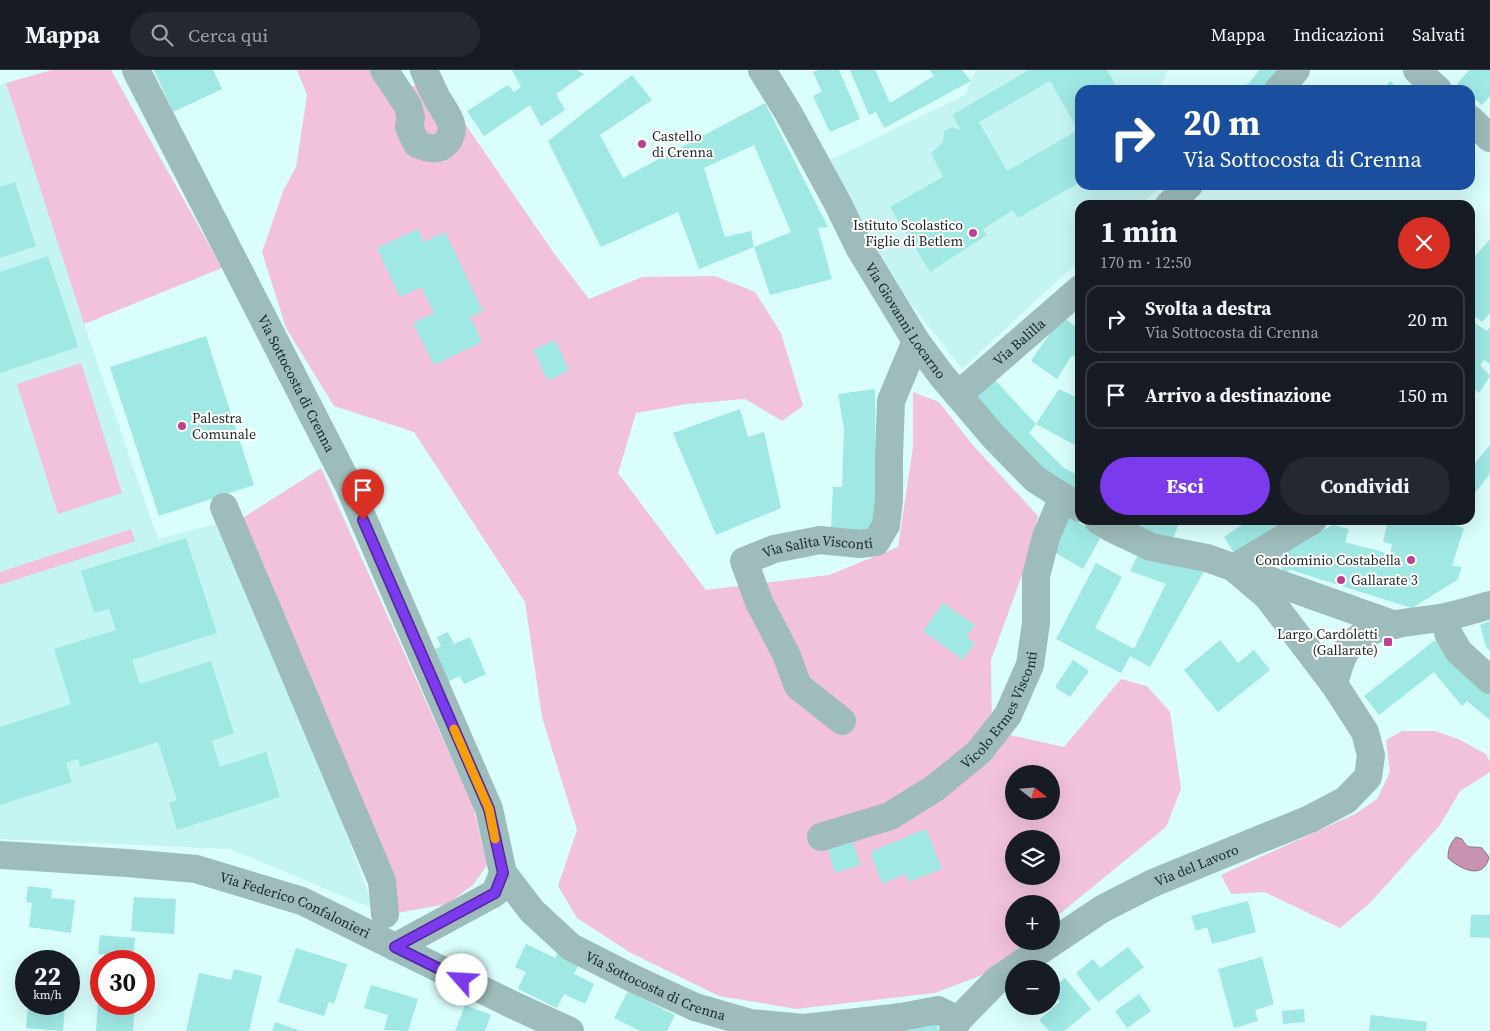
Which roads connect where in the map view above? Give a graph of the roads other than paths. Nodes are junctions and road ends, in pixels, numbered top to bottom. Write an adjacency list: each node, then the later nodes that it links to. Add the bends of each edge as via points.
1 (136, 70): 29 (street, Via Sottocosta di Crenna, via 348,484 489,809)
2 (384, 70): 3 (street, via 408,106 409,126 417,144 433,149 443,147 452,131 450,120)
3 (424, 70)
4 (762, 70): 14 (street, Via Giovanni Locarno, via 789,114 860,249)
5 (1296, 70): 7 (street)
6 (1417, 70): 8 (street)
7 (1282, 85)
8 (1433, 85)
9 (1475, 124): 10 (street)
10 (1490, 138)
11 (1184, 190): 12 (street)
12 (1174, 200)
13 (1075, 293): 15 (street, Via Balilla)
14 (916, 341): 15 (street, Via Giovanni Locarno); 26 (street, Via Salita Visconti, via 891,401 889,500 886,525 876,542 860,544 820,540 774,549 744,562 798,686)
15 (958, 395): 16 (street, Via Giovanni Locarno, via 1035,479)
16 (1072, 503): 27 (street, Vicolo Ermes Visconti, via 1046,537 1036,576 1036,623 1030,665 1008,715 979,752 935,788 890,816)
17 (224, 507): 30 (street, via 382,881)
18 (1106, 525): 20 (street, via 1151,547 1207,558)
19 (1305, 525): 20 (street)
20 (1234, 568): 23 (street); 25 (street, Via del Lavoro, via 1267,596)
21 (1490, 605): 22 (street)
22 (1447, 617): 23 (street); 24 (street, via 1448,633 1459,652)
23 (1395, 625): 25 (street, via 1367,632 1348,648 1339,664)
24 (1490, 680)
25 (1334, 684): 32 (street, Via del Lavoro, via 1365,732 1371,755 1368,777 1346,800 1310,819 1153,883 1102,909 998,979)
26 (842, 721)
27 (821, 837)
28 (0, 856): 31 (street, Via Federico Confalonieri, via 196,869 302,901)
29 (503, 873): 31 (street, via 495,893); 32 (street, Via Sottocosta di Crenna, via 532,911 571,947 694,1007 750,1023 804,1028 938,1010)
30 (385, 914)
31 (395, 947): 33 (street, Via Federico Confalonieri)
32 (955, 1025)
33 (570, 1031)

